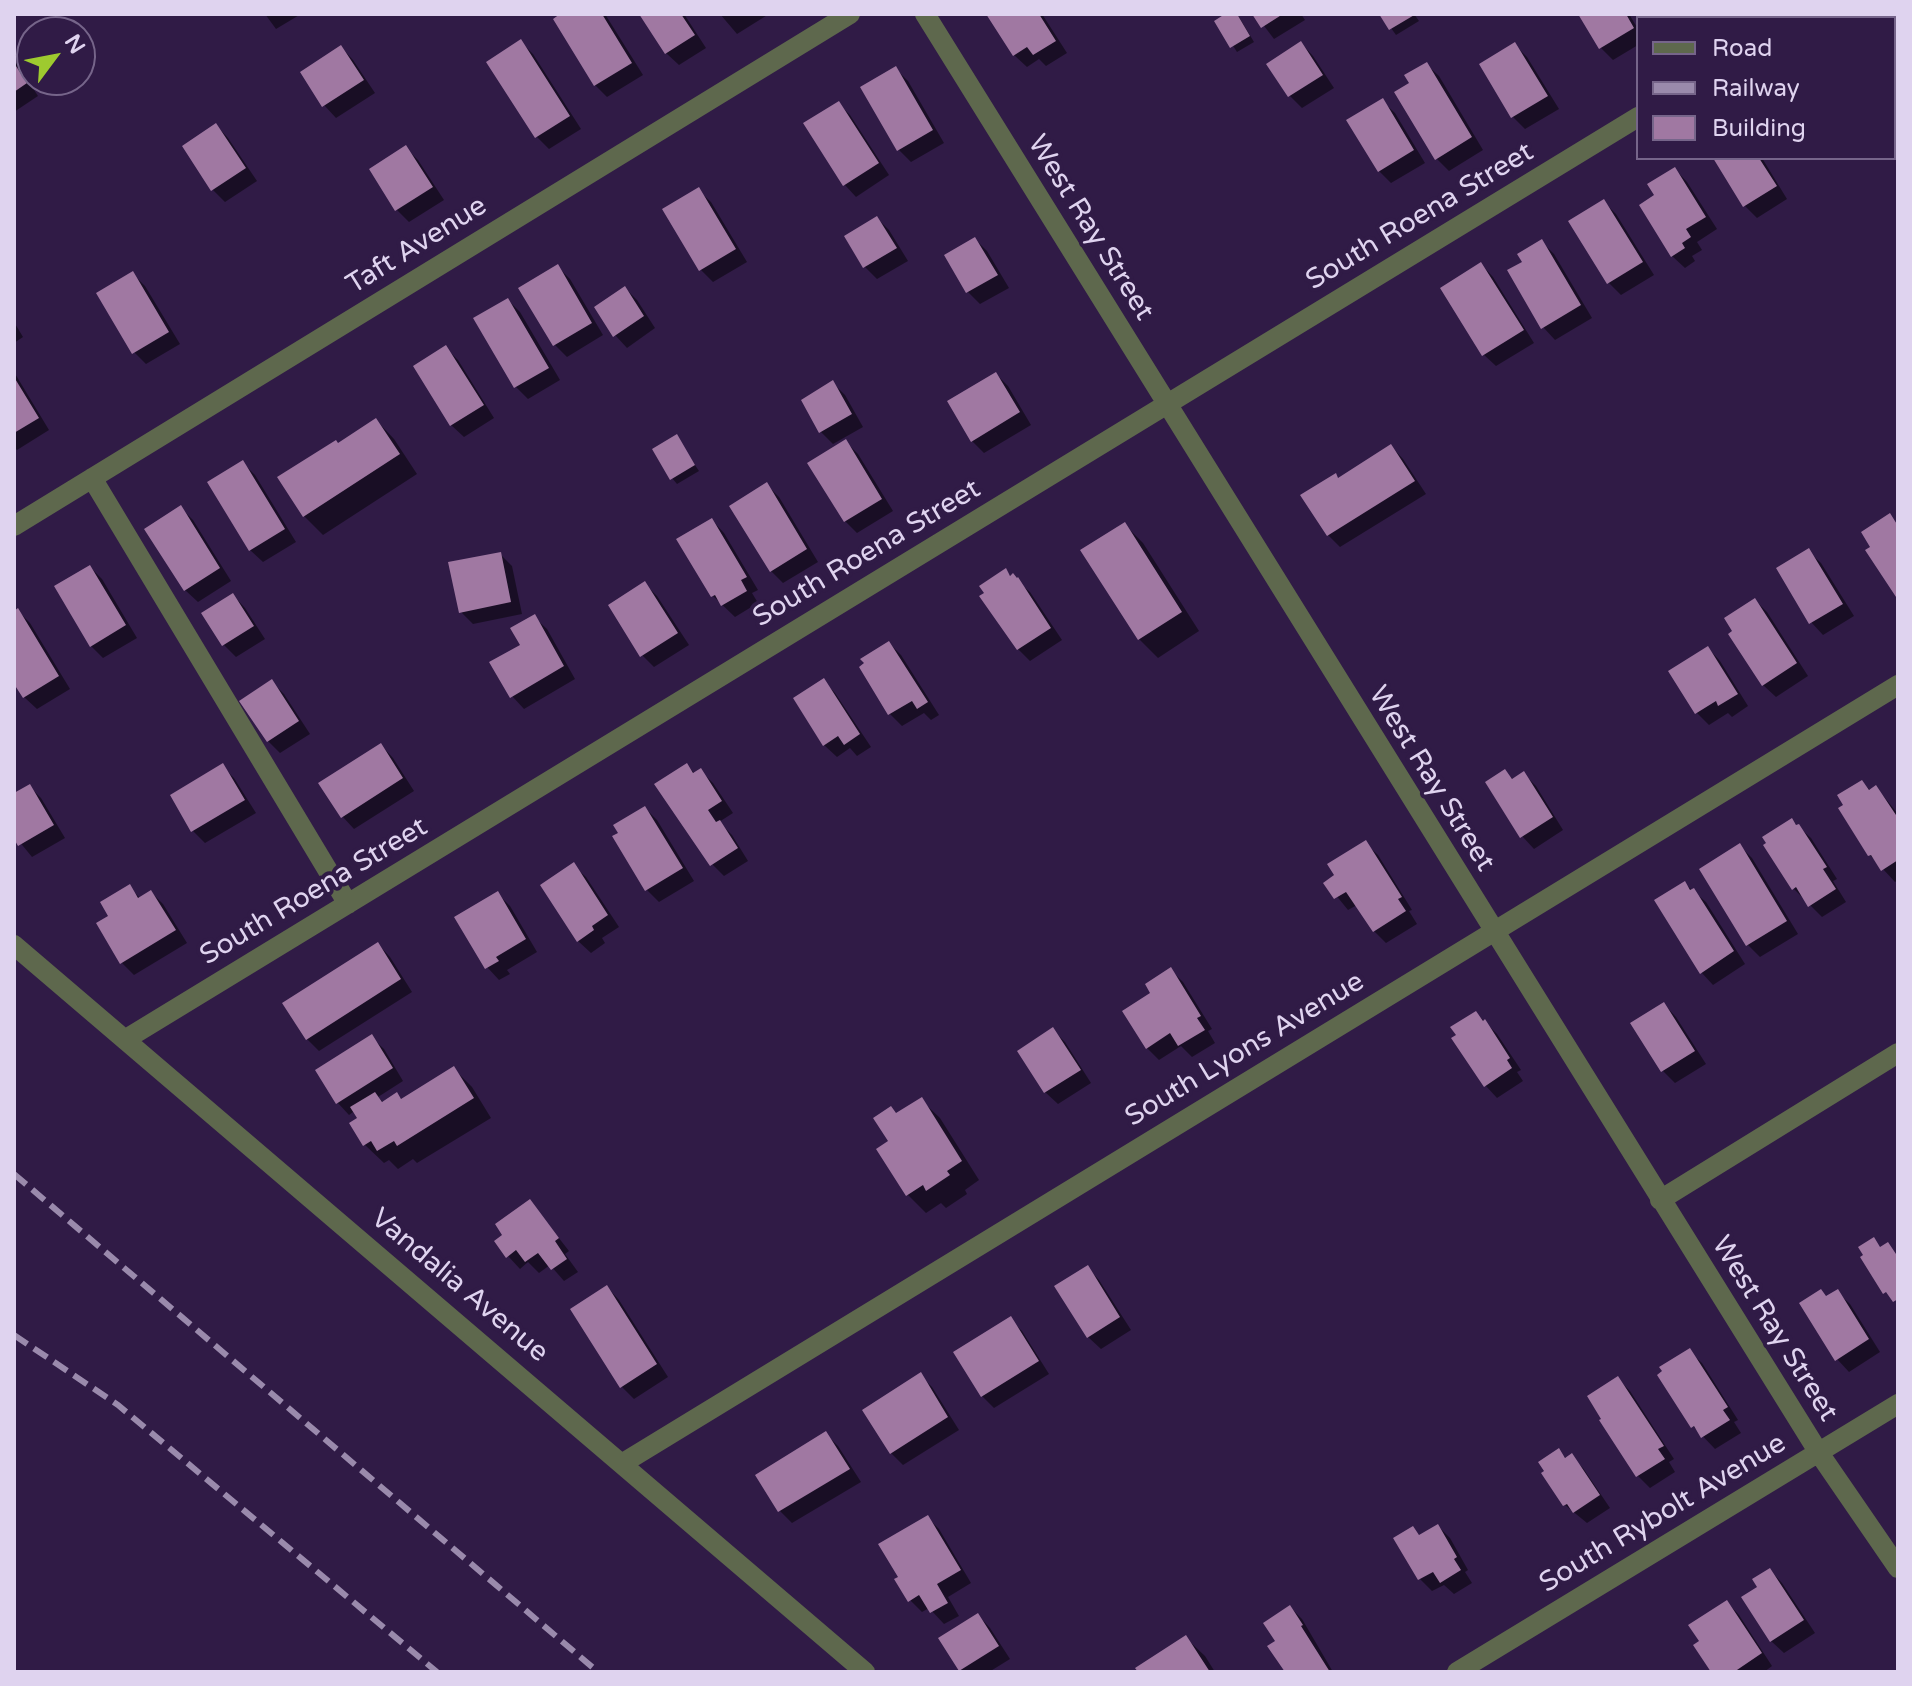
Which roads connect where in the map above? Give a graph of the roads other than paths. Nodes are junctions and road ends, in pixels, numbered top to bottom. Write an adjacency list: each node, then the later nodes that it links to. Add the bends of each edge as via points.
1 (850, 14): 5 (street, Taft Avenue)
2 (925, 14): 4 (street, West Ray Street)
3 (1636, 118): 4 (street, South Roena Street)
4 (1167, 405): 8 (street, South Roena Street); 9 (street, West Ray Street)
5 (92, 478): 6 (street, Taft Avenue); 8 (street)
6 (14, 526)
7 (1898, 685): 9 (street, South Lyons Avenue)
8 (348, 904): 11 (street, South Roena Street)
9 (1493, 931): 13 (street, West Ray Street); 16 (street, South Lyons Avenue)
10 (14, 945): 11 (street, Vandalia Avenue)
11 (126, 1039): 16 (street, Vandalia Avenue)
12 (1898, 1053): 13 (street)
13 (1660, 1200): 15 (street, West Ray Street)
14 (1898, 1404): 15 (street, South Rybolt Avenue)
15 (1819, 1453): 17 (street, West Ray Street); 19 (street, South Rybolt Avenue)
16 (623, 1463): 18 (street, Vandalia Avenue)
17 (1898, 1568)
18 (865, 1672)
19 (1457, 1672)

